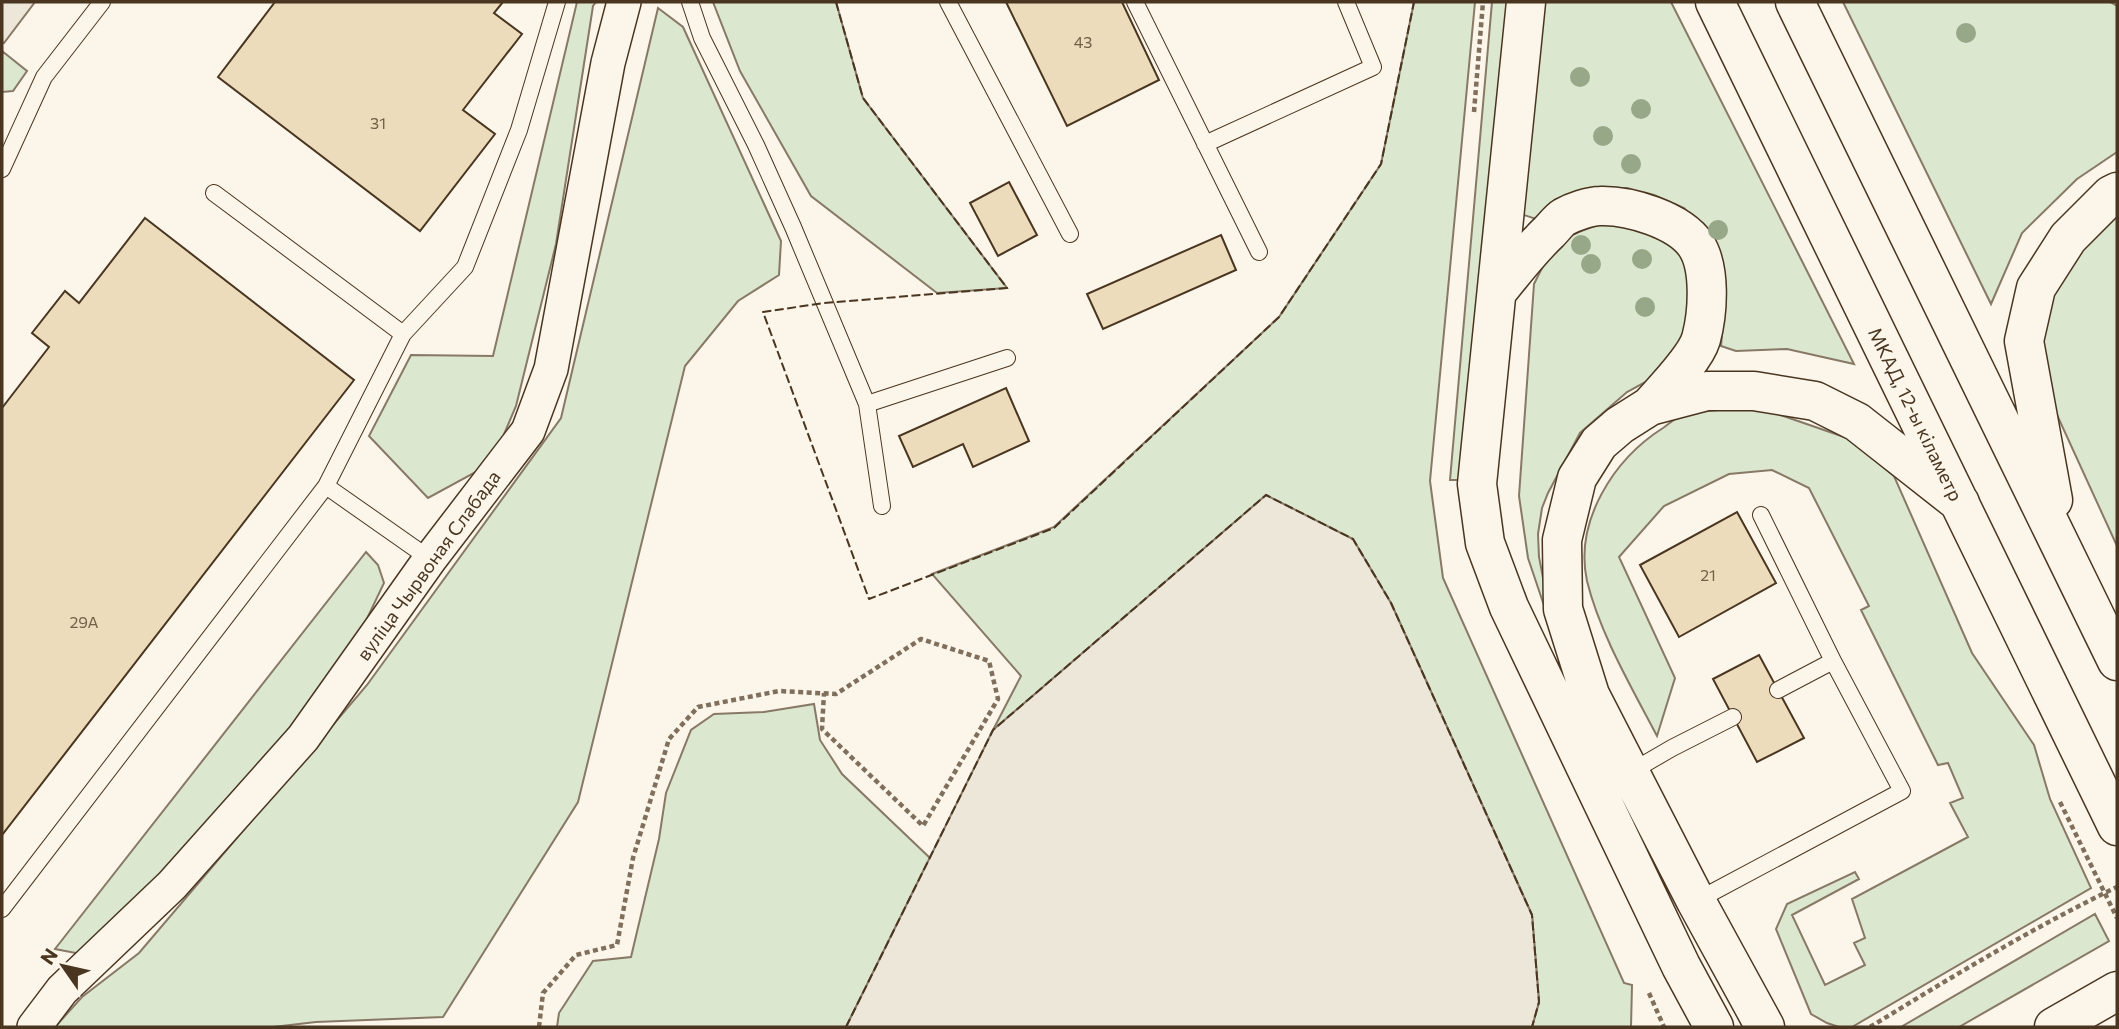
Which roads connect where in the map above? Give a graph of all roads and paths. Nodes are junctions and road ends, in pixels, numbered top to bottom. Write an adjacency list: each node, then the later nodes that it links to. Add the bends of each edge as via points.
1 (102, 2): 12 (lane, via 44,77)
2 (557, 2): 18 (lane, via 519,130 465,267)
3 (624, 2): 27 (street, вуліца Чырвоная Слабада, via 608,63 551,369 528,431)
4 (690, 2): 20 (lane, via 702,38 793,227)
5 (948, 2): 15 (lane)
6 (1135, 2): 11 (lane)
7 (1346, 2): 11 (lane, via 1373,66)
8 (1526, 2): 17 (main road)
9 (1715, 2): 23 (main road, МКАД, 12-ы кіламетр)
10 (1796, 2): 26 (main road)
11 (1205, 144): 16 (lane)
12 (2, 170)
13 (2117, 192): 26 (main road, via 2068,238 2036,288 2024,341)
14 (214, 194): 18 (lane)
15 (1070, 234)
16 (1259, 253)
17 (1497, 292): 21 (main road, via 1564,217 1598,206 1629,209 1671,224 1695,243 1702,259 1705,317 1701,341); 43 (main road, via 1477,484 1485,543 1544,682)
18 (403, 334): 22 (lane)
19 (1007, 358): 20 (lane)
20 (867, 404): 24 (lane)
21 (1650, 406): 23 (main road, via 1707,391 1754,391 1815,401 1857,422); 33 (main road, via 1599,443 1577,478 1562,540 1563,609 1590,695)
22 (326, 486): 27 (lane); 38 (lane)
23 (1960, 503): 35 (main road, МКАД, 12-ы кіламетр)
24 (882, 506)
25 (1761, 515): 28 (lane)
26 (2062, 546): 29 (main road)
27 (430, 559): 41 (street, вуліца Чырвоная Слабада, via 303,737 172,885 62,990)
28 (1833, 661): 30 (lane); 37 (lane, via 1902,791)
29 (2117, 661)
30 (1778, 690)
31 (824, 693): 31 (path, via 836,694 921,639 989,661 998,699 923,826 822,729); 42 (path, via 779,691 698,707 669,739 633,858 617,945 576,955 543,993)
32 (1733, 717): 33 (lane)
33 (1629, 774): 37 (main road)
34 (2060, 802): 39 (path, bridge)
35 (2117, 826)
36 (2117, 887): 45 (path)
37 (1696, 901): 44 (main road)
38 (2, 909)
39 (2117, 918)
40 (2117, 991): 46 (main road)
41 (34, 1027)
42 (539, 1027)
43 (1714, 1027)
44 (1765, 1027)
45 (1870, 1027)
46 (2054, 1027)

